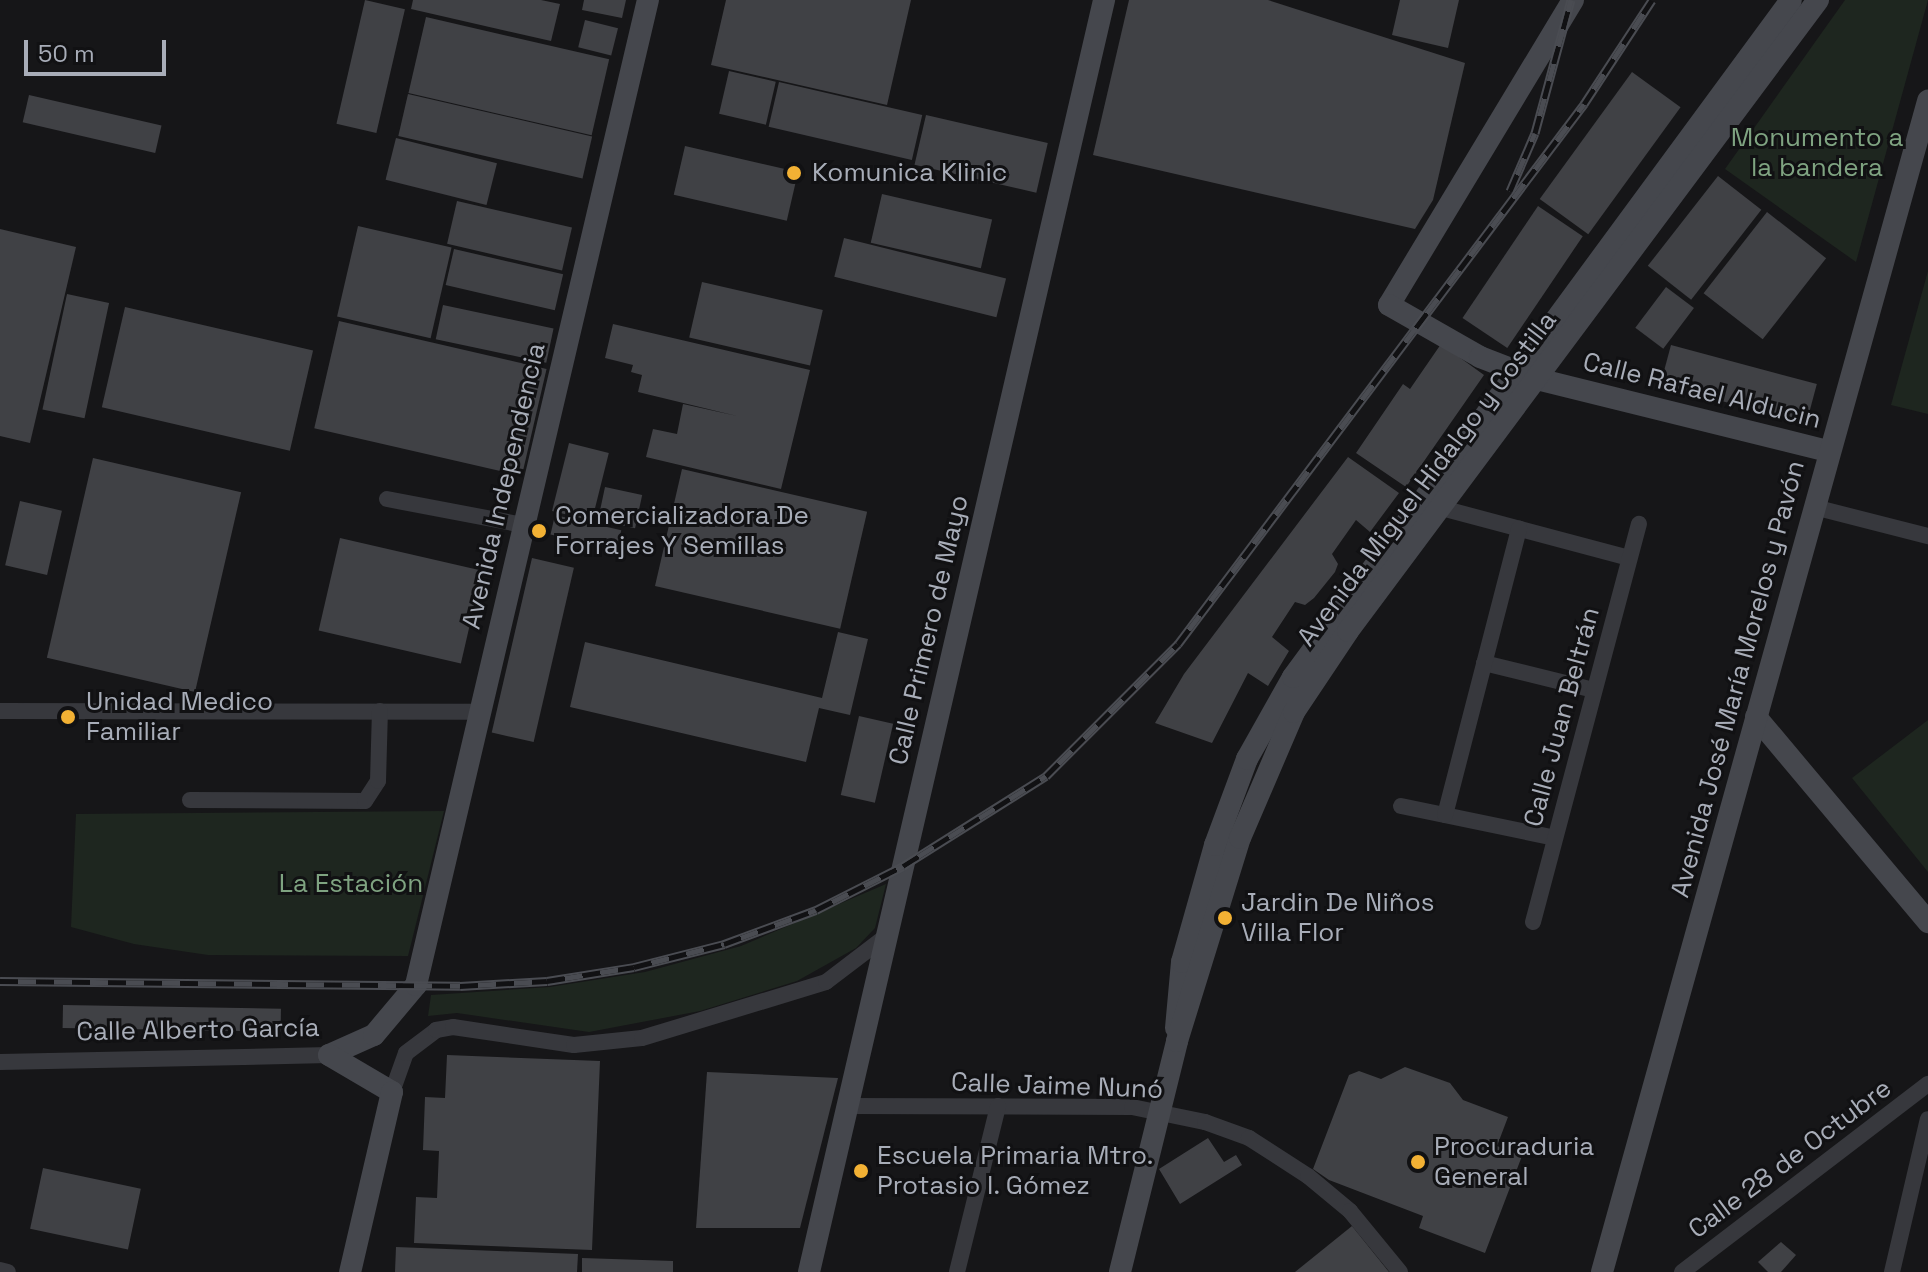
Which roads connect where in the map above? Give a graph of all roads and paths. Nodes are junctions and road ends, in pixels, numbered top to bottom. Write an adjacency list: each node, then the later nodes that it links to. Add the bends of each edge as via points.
1 (648, 0): 16 (main road, Avenida Independencia)
2 (1104, 0): 32 (main road, Calle Primero de Mayo)
3 (1573, 0): 9 (main road, Calle Rafael Alducin, via 1389,305)
4 (1791, 0): 7 (main road, Avenida Miguel Hidalgo y Costilla)
5 (1818, 0): 7 (main road, Avenida Miguel Hidalgo y Costilla)
6 (1928, 101): 11 (main road, Avenida José María Morelos y Pavón)
7 (1683, 164): 8 (main road, Avenida Miguel Hidalgo y Costilla)
8 (1600, 276): 9 (main road, Avenida Miguel Hidalgo y Costilla); 10 (main road, Avenida Miguel Hidalgo y Costilla)
9 (1515, 371): 10 (main road, Calle Rafael Alducin); 13 (main road, Avenida Miguel Hidalgo y Costilla)
10 (1537, 379): 11 (main road, Calle Rafael Alducin); 13 (main road, Avenida Miguel Hidalgo y Costilla)
11 (1829, 451): 14 (main road, Avenida José María Morelos y Pavón)
12 (387, 499): 16 (street)
13 (1428, 506): 17 (street); 40 (main road, Avenida Miguel Hidalgo y Costilla, via 1293,677 1247,759 1215,845 1182,962 1174,1014 1177,1041)
14 (1814, 507): 18 (street); 25 (main road, Avenida José María Morelos y Pavón)
15 (1639, 524): 19 (street, Calle Juan Beltrán)
16 (523, 525): 24 (main road, Avenida Independencia)
17 (1519, 528): 19 (street); 20 (street)
18 (1928, 536)
19 (1629, 558): 21 (street, Calle Juan Beltrán)
20 (1484, 663): 21 (street); 28 (street)
21 (1594, 690): 29 (street, Calle Juan Beltrán)
22 (0, 711): 23 (street)
23 (380, 711): 24 (street); 26 (street, via 378,781 365,801)
24 (479, 712): 33 (main road, Avenida Independencia)
25 (1756, 717): 31 (main road); 49 (main road, Avenida José María Morelos y Pavón)
26 (190, 800)
27 (1401, 806): 28 (street)
28 (1445, 815): 29 (street)
29 (1555, 838): 30 (street, Calle Juan Beltrán)
30 (1533, 922)
31 (1928, 922)
32 (885, 937): 37 (street, via 826,982 642,1038 574,1045 453,1027 418,1040 400,1066); 38 (main road, Calle Primero de Mayo)
33 (416, 985): 34 (main road, Calle Alberto García, via 374,1035)
34 (329, 1055): 35 (street, Calle Alberto García); 37 (main road)
35 (0, 1062)
36 (1928, 1084): 50 (street, Calle 28 de Octubre)
37 (392, 1092): 44 (main road)
38 (848, 1106): 39 (street, Calle Jaime Nunó); 45 (main road, Calle Primero de Mayo)
39 (998, 1106): 40 (street, Calle Jaime Nunó); 46 (street)
40 (1159, 1110): 47 (main road, Avenida Miguel Hidalgo y Costilla); 48 (street, Calle Jaime Nunó, via 1228,1129 1283,1159 1350,1211)
41 (1928, 1119): 51 (street)
42 (0, 1270): 43 (street)
43 (8, 1272)
44 (350, 1272)
45 (809, 1272)
46 (957, 1272)
47 (1120, 1272)
48 (1400, 1272)
49 (1602, 1272)
50 (1682, 1272)
51 (1892, 1272)

